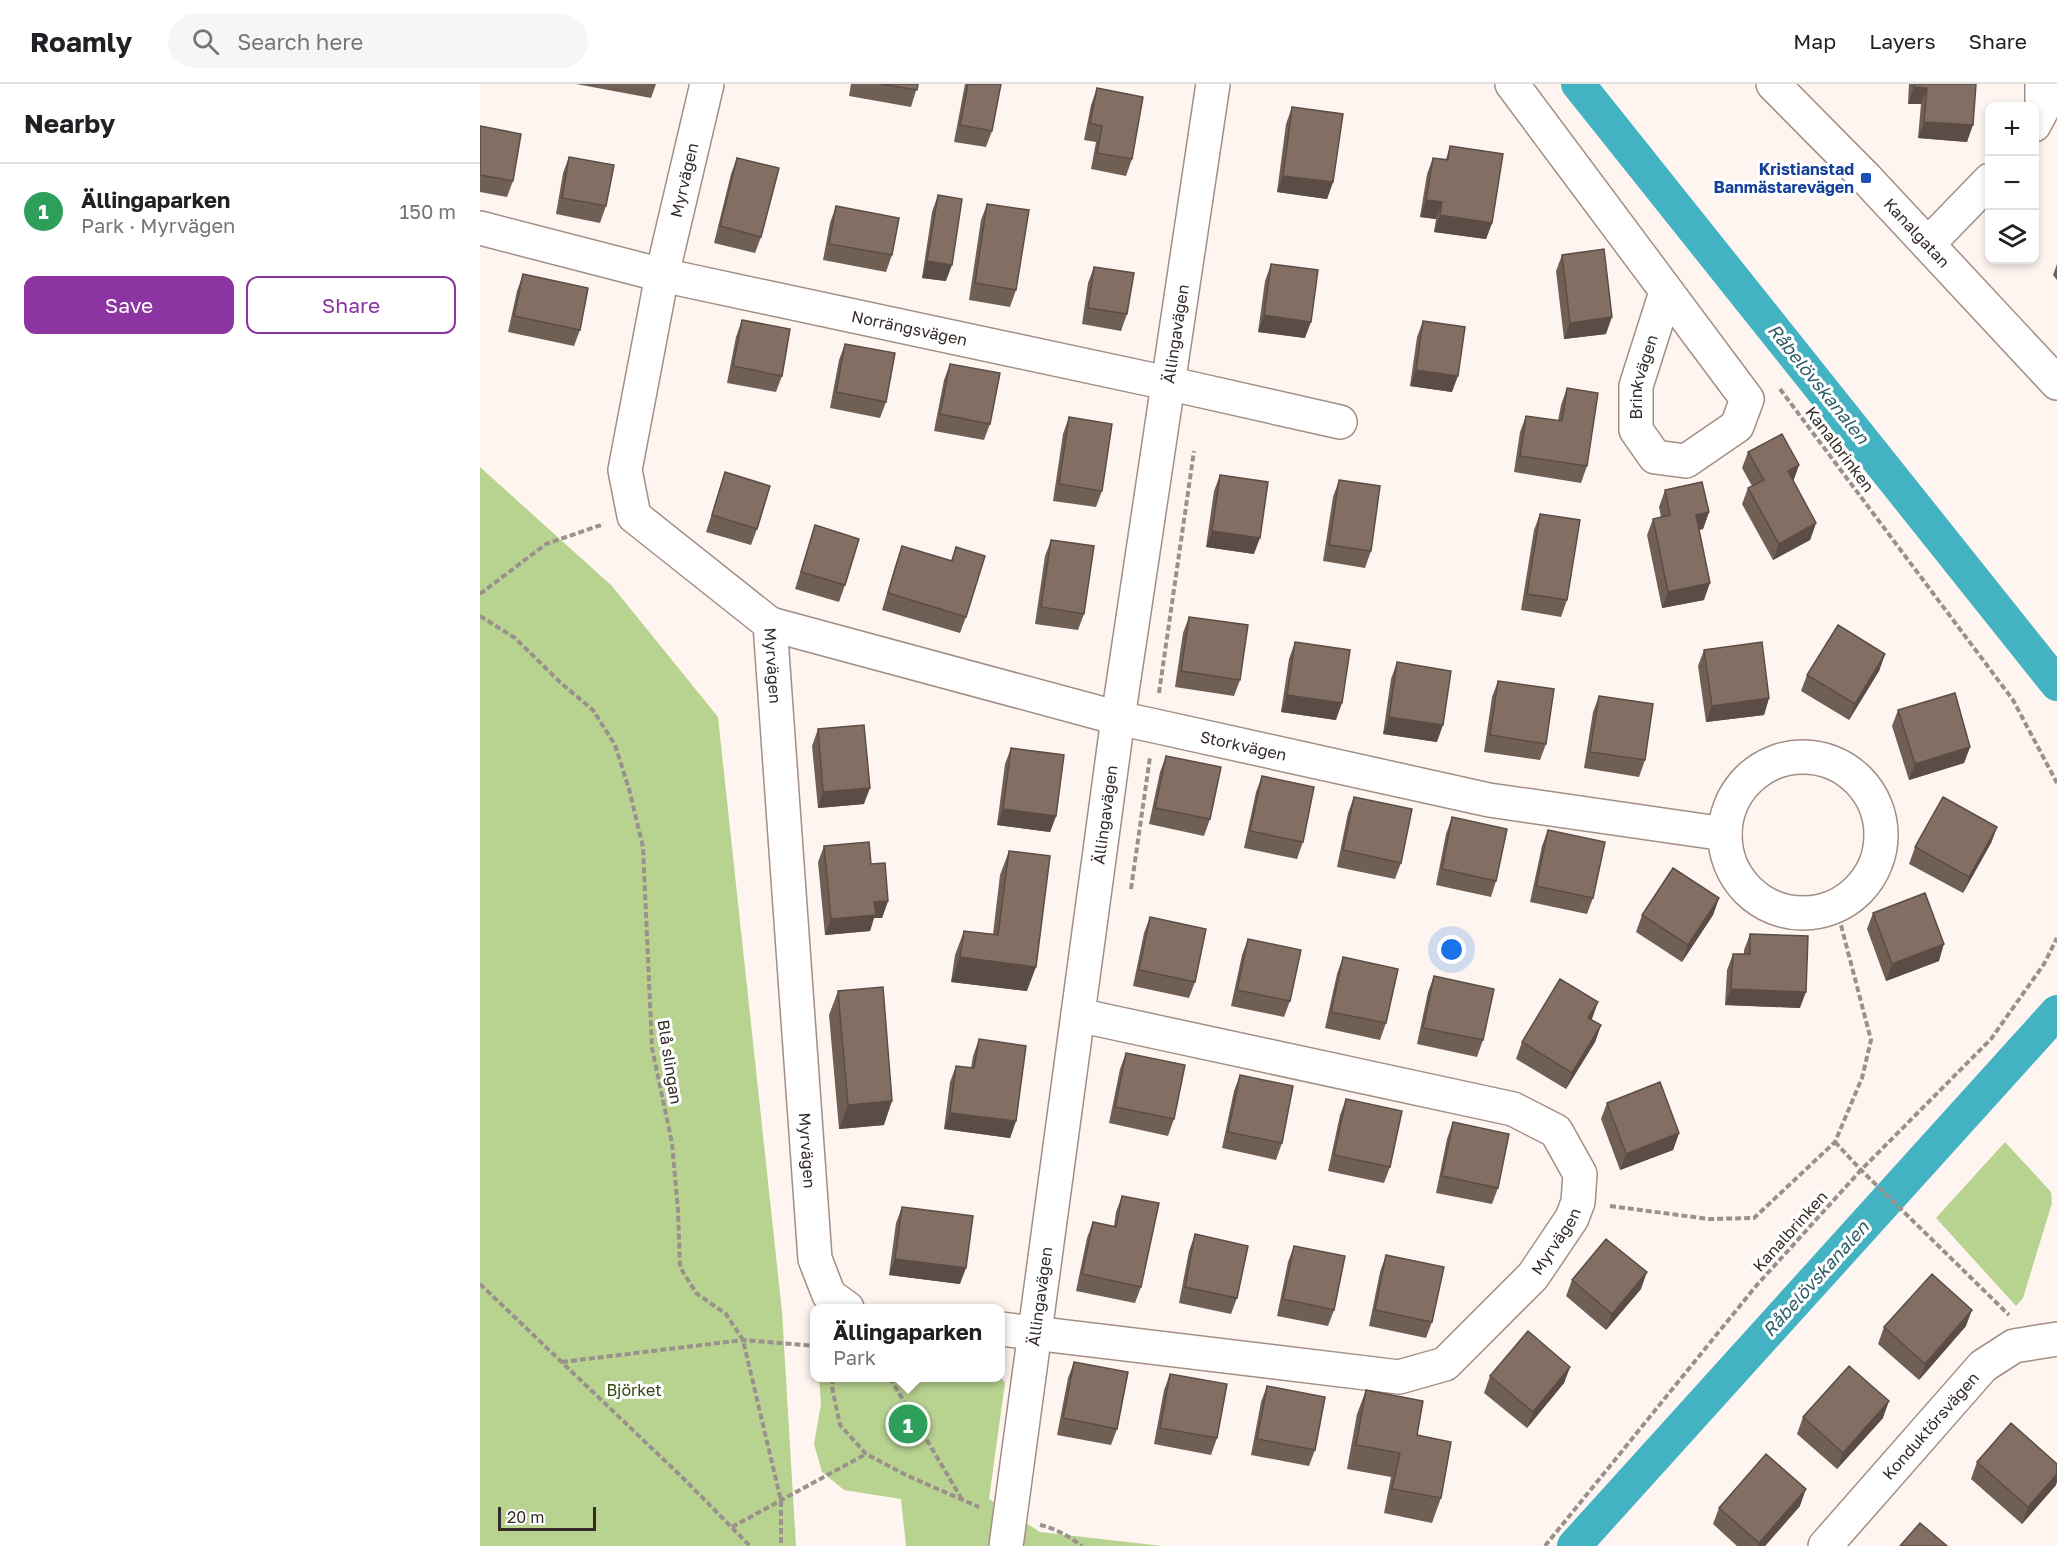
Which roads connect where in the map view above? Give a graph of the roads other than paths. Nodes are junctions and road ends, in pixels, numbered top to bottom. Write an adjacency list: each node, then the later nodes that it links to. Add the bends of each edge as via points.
1 (707, 84): 10 (street, Myrvägen)
2 (1213, 84): 12 (street, Ällingavägen)
3 (1512, 84): 11 (street, Brinkvägen)
4 (1773, 84): 9 (street, Kanalgatan)
5 (2042, 84): 6 (street)
6 (2039, 116)
7 (1985, 184): 9 (street)
8 (480, 228): 10 (street, Norrängsvägen)
9 (1928, 244): 13 (street, Kanalgatan)
10 (662, 275): 12 (street, Norrängsvägen); 15 (street, Myrvägen, via 625,470 634,516)
11 (1666, 292): 11 (street, Brinkvägen, via 1746,399 1737,426 1686,461 1655,457 1636,430 1636,386)
12 (1167, 383): 14 (street, Norrängsvägen); 16 (street, Ällingavägen)
13 (2057, 383)
14 (1340, 422)
15 (770, 624): 16 (street, Storkvägen); 19 (street, Myrvägen, via 815,1259 829,1295)
16 (1118, 718): 17 (street, Storkvägen, via 1489,800); 18 (street, Ällingavägen)
17 (1725, 834): 17 (street, via 1734,872 1750,892 1760,901 1797,913 1817,912 1847,900 1866,882 1877,860 1881,834 1872,797 1864,786 1845,769 1810,757 1772,763 1742,786 1730,809)
18 (1078, 1016): 21 (street, Ällingavägen); 21 (street, Myrvägen, via 1513,1109 1556,1131 1580,1174 1578,1202 1572,1218 1533,1276 1445,1364 1399,1377)
19 (841, 1304)
20 (1005, 1329): 21 (street, Myrvägen)
21 (1034, 1332): 23 (street, Ällingavägen)
22 (2057, 1339): 24 (street, Konduktörsvägen, via 2014,1346 1983,1366)
23 (1007, 1533)
24 (1825, 1546)

